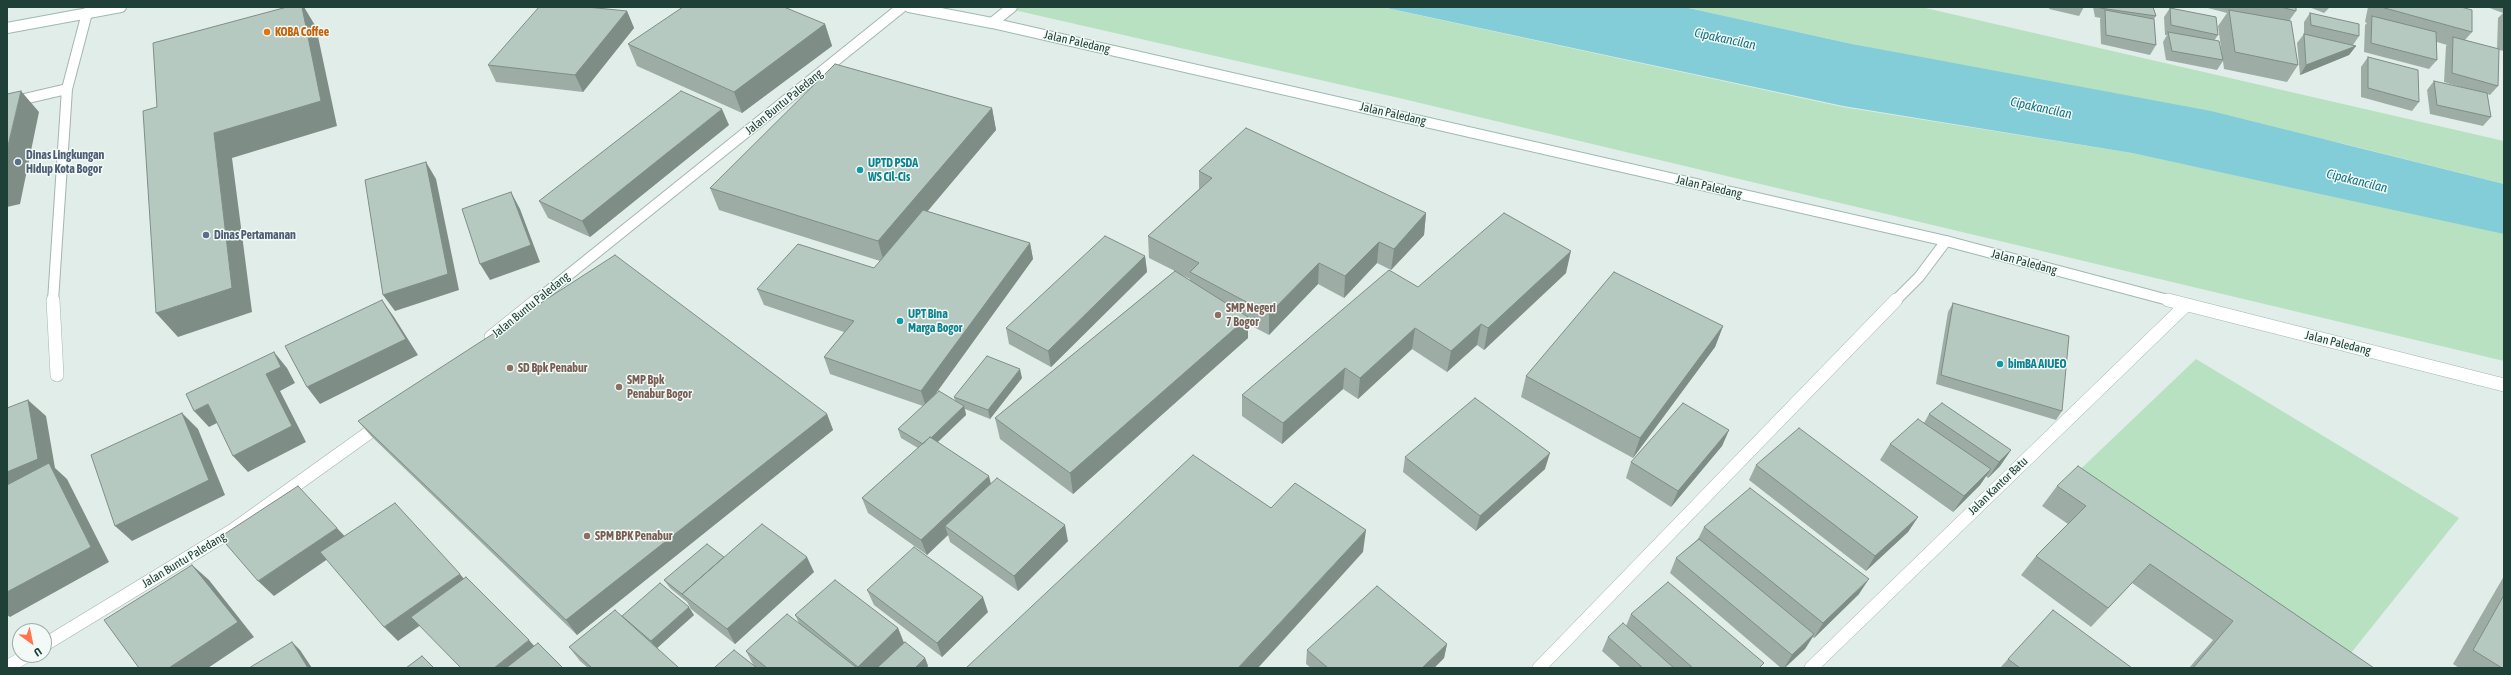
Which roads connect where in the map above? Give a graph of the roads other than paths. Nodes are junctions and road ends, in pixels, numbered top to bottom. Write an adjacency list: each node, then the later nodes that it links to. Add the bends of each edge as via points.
1 (121, 7): 5 (street)
2 (902, 7): 12 (street, Jalan Buntu Paledang)
3 (909, 7): 6 (street, Jalan Paledang)
4 (1012, 7): 6 (street)
5 (87, 13): 7 (street); 8 (street)
6 (992, 23): 10 (street, Jalan Paledang)
7 (7, 28)
8 (67, 89): 9 (street); 13 (street, via 53,291)
9 (7, 103)
10 (1946, 241): 11 (street, Jalan Paledang); 17 (street, via 1919,277)
11 (2186, 305): 14 (street, Jalan Paledang); 18 (street, Jalan Kantor Batu)
12 (482, 344)
13 (56, 375)
14 (2504, 385)
15 (389, 418): 16 (street, Jalan Buntu Paledang, via 233,530)
16 (52, 640)
17 (1539, 668)
18 (1811, 668)

